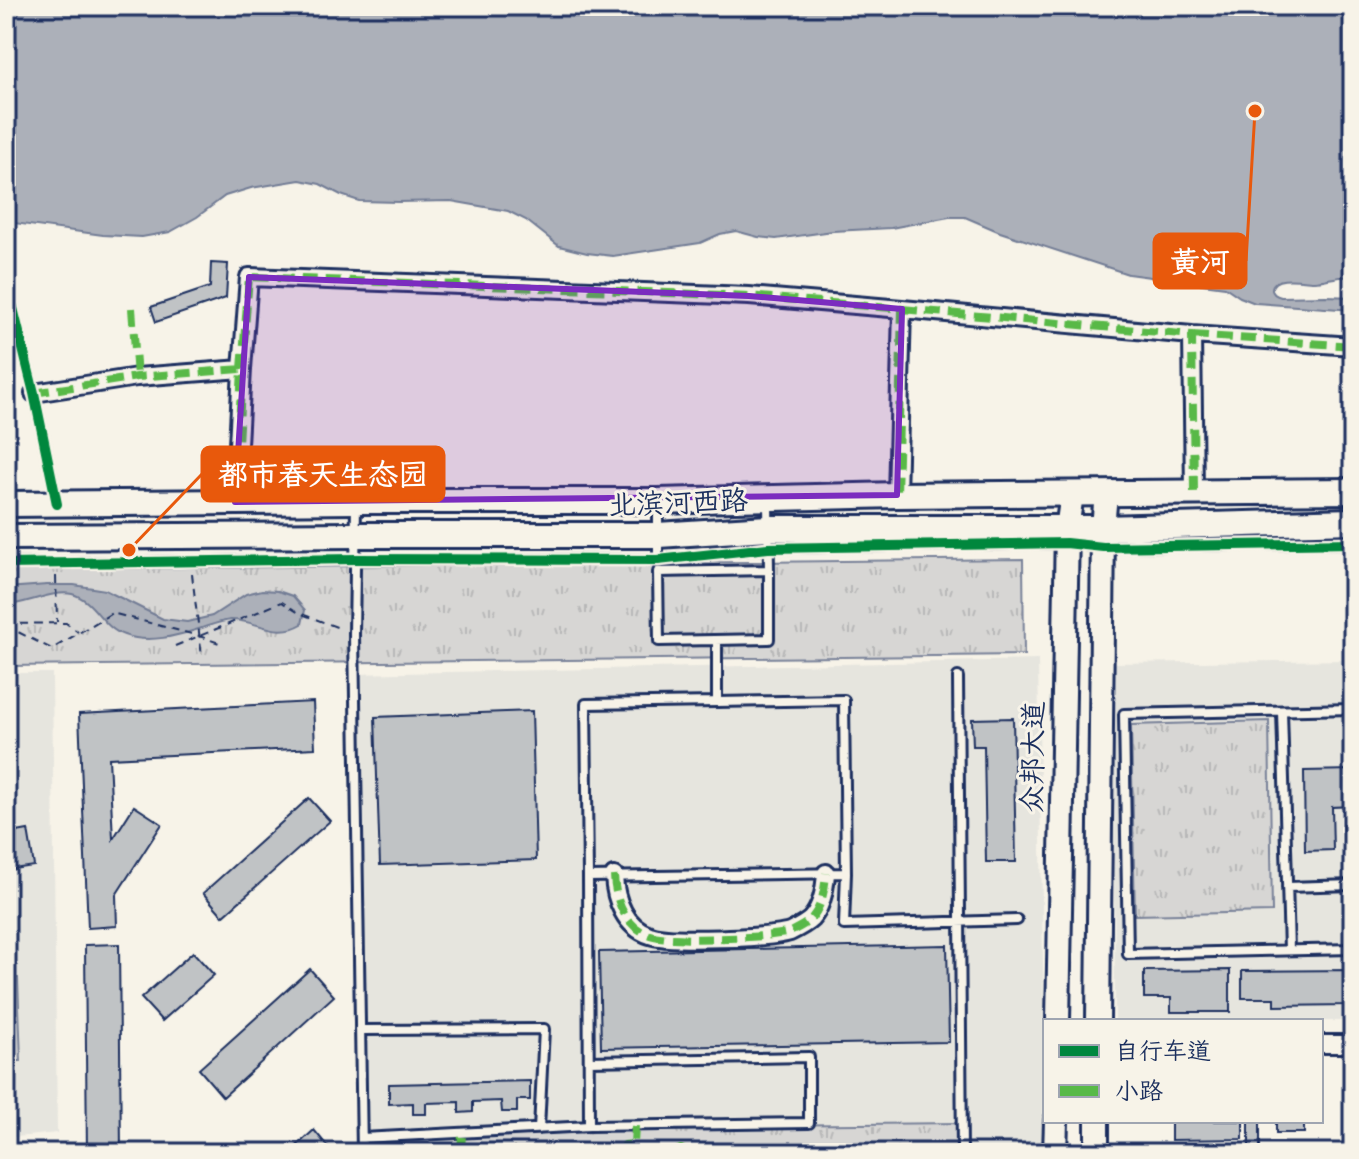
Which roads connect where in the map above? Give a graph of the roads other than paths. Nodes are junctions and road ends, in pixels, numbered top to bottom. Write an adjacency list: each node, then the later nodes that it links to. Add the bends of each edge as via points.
1 (902, 309): 2 (street); 4 (street, via 749,296 249,277); 10 (street)
2 (1192, 335): 3 (street); 7 (street)
3 (1353, 346)
4 (242, 369): 5 (street, via 137,377); 14 (street)
5 (34, 393)
6 (1353, 491): 7 (main road, 北滨河西路)
7 (1194, 492): 8 (main road, 北滨河西路)
8 (1106, 493): 9 (main road, 北滨河西路); 21 (main road)
9 (1072, 494): 10 (main road, 北滨河西路); 18 (main road, 众邦大道)
10 (897, 495): 11 (main road, 北滨河西路)
11 (768, 500): 13 (main road, 北滨河西路); 20 (lane)
12 (356, 501): 13 (main road, 北滨河西路); 14 (main road, 北滨河西路); 17 (lane)
13 (658, 501): 23 (lane)
14 (235, 502): 15 (main road, 北滨河西路)
15 (6, 504)
16 (1353, 521): 21 (main road, 北滨河西路)
17 (356, 535): 19 (main road, 北滨河西路); 23 (main road, 北滨河西路); 24 (lane)
18 (1066, 536): 20 (main road, 北滨河西路); 21 (main road, 北滨河西路); 43 (main road, 众邦大道)
19 (6, 537)
20 (768, 538): 23 (main road, 北滨河西路); 26 (lane)
21 (1103, 538): 22 (lane); 44 (main road)
22 (1353, 543)
23 (658, 548): 24 (lane); 27 (lane)
24 (356, 559): 25 (lane); 45 (lane)
25 (6, 564)
26 (769, 570): 27 (lane); 28 (lane, via 769,639)
27 (658, 572): 28 (lane, via 659,641)
28 (717, 640): 30 (lane)
29 (958, 677): 40 (lane)
30 (717, 702): 34 (lane, via 844,700); 36 (lane, via 586,704)
31 (1353, 709): 32 (lane)
32 (1282, 711): 38 (lane); 42 (lane, via 1124,714 1128,954)
33 (826, 873): 34 (lane); 35 (lane); 35 (street, via 822,901 811,919 793,931 674,938 649,935 631,924 619,907)
34 (846, 873): 40 (lane, via 844,925)
35 (614, 876): 36 (lane)
36 (588, 877): 48 (lane)
37 (1353, 885): 38 (lane)
38 (1287, 887): 42 (lane)
39 (1017, 920): 40 (lane)
40 (960, 922): 55 (lane)
41 (1353, 949): 42 (lane)
42 (1289, 950)
43 (1058, 1019)
44 (1098, 1019)
45 (361, 1030): 52 (lane, via 544,1029); 53 (lane)
46 (1323, 1044): 47 (street)
47 (1353, 1044)
48 (589, 1061): 51 (lane); 51 (lane, via 809,1057 809,1123)
49 (1056, 1123): 56 (main road)
50 (1097, 1123): 57 (main road)
51 (589, 1126): 52 (lane)
52 (539, 1129): 53 (lane)
53 (362, 1138): 54 (lane)
54 (362, 1153)
55 (962, 1153)
56 (1055, 1153)
57 (1097, 1153)

